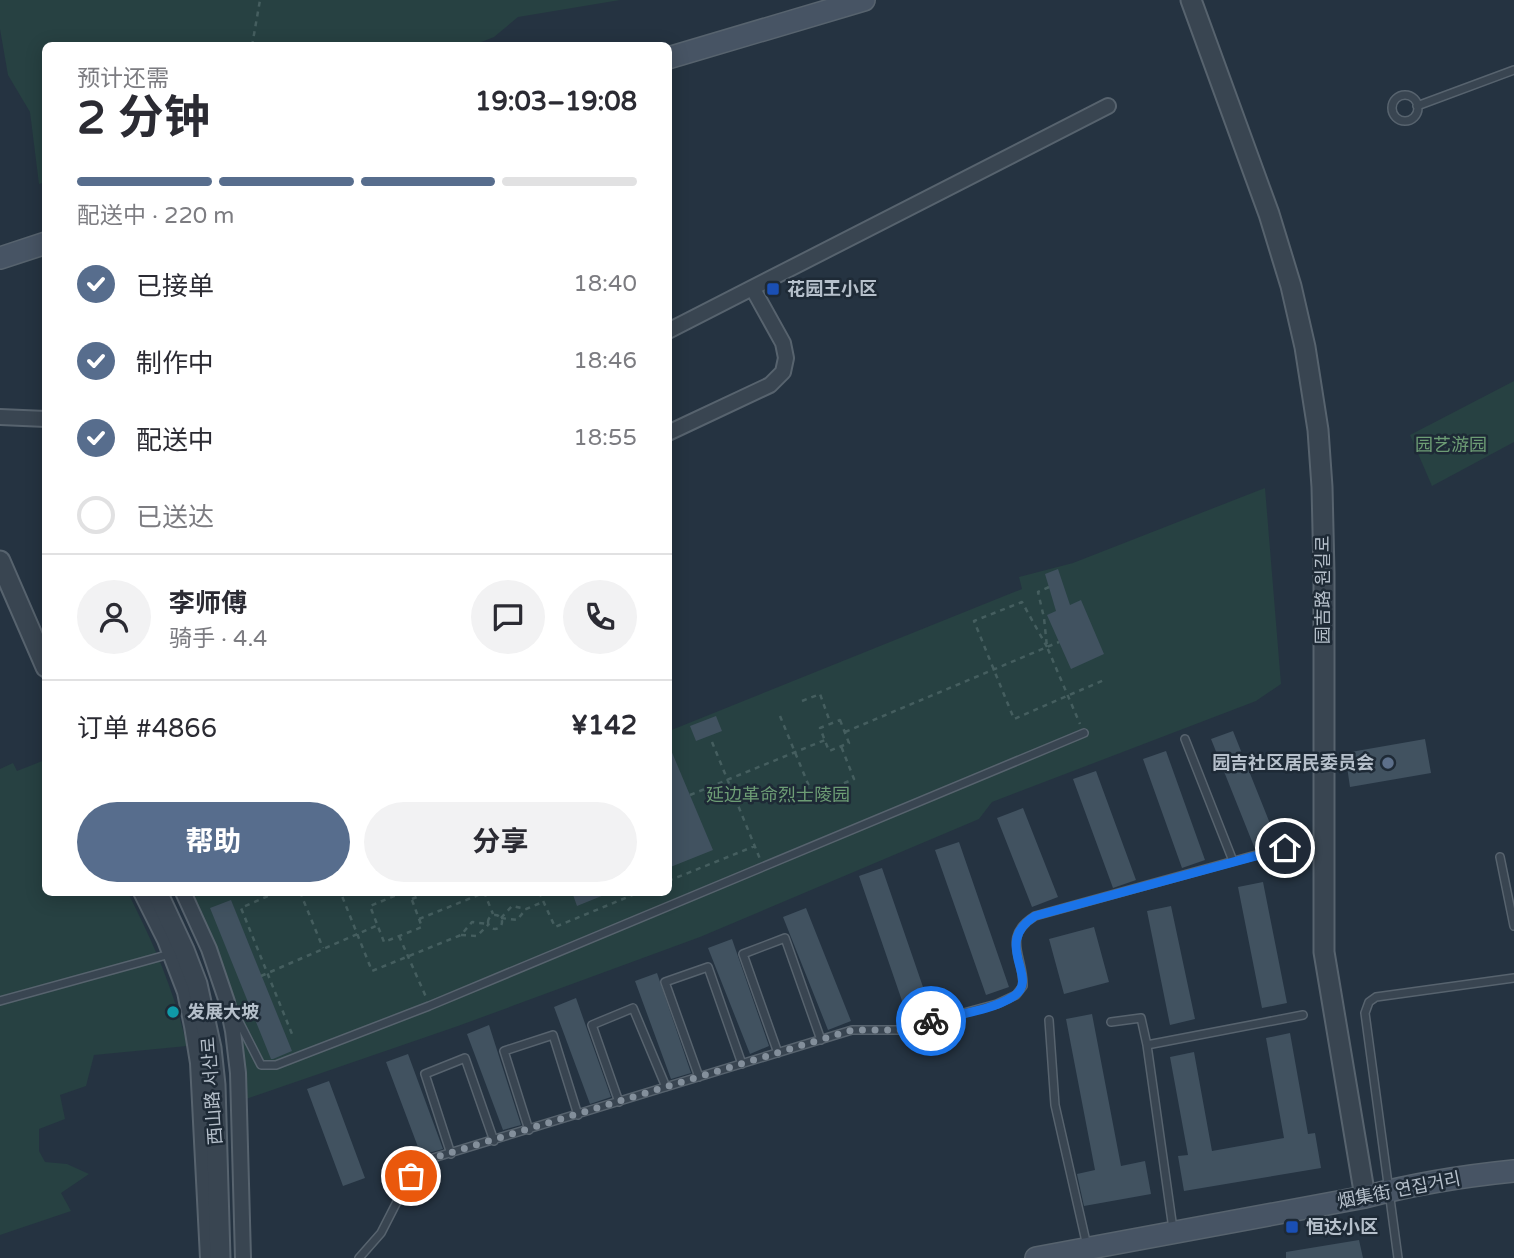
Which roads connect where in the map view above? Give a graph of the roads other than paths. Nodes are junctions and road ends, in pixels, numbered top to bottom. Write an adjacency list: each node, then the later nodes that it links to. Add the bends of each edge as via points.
1 (864, 0): 3 (main road)
2 (1191, 0): 45 (street, 园吉路 원길로, via 1277,238 1305,347 1316,416 1324,560 1324,952)
3 (672, 57)
4 (1514, 70): 6 (lane)
5 (1108, 106): 9 (street)
6 (1418, 106)
7 (42, 244): 8 (main road)
8 (0, 258)
9 (753, 289): 10 (street); 13 (street, via 783,343 783,372 769,385)
10 (672, 329)
11 (0, 417): 12 (street)
12 (42, 419)
13 (672, 431)
14 (0, 561): 15 (street)
15 (42, 658)
16 (1084, 733): 27 (lane, via 429,1006 276,1065 261,1065)
17 (1185, 739): 20 (lane)
18 (1285, 848): 20 (lane)
19 (1500, 857): 24 (lane)
20 (1233, 861): 32 (lane, via 1035,916 1024,923 1016,938 1023,986 997,1004 901,1030 852,1030)
21 (143, 896): 25 (street)
22 (159, 896): 49 (street, 西山路 서산로, via 197,984 211,1048)
23 (185, 896): 27 (street)
24 (1514, 926)
25 (170, 954): 28 (lane); 48 (street, via 185,992 198,1063)
26 (1514, 978): 44 (lane, via 1376,997 1369,1002 1365,1013)
27 (223, 989): 50 (street, via 238,1073)
28 (0, 1001)
29 (1303, 1015): 33 (lane)
30 (1049, 1020): 47 (lane, via 1055,1105)
31 (1111, 1023): 33 (lane, via 1141,1018)
32 (821, 1040): 34 (lane); 34 (lane, via 785,938 743,954)
33 (1147, 1045): 46 (lane)
34 (778, 1053): 35 (lane)
35 (742, 1064): 36 (lane); 36 (lane, via 708,967 665,982)
36 (699, 1077): 37 (lane)
37 (666, 1087): 38 (lane); 38 (lane, via 633,1008 592,1025)
38 (619, 1102): 39 (lane)
39 (578, 1115): 40 (lane); 40 (lane, via 553,1035 504,1051)
40 (529, 1130): 41 (lane)
41 (495, 1140): 42 (lane); 42 (lane, via 465,1058 425,1074)
42 (452, 1154): 51 (lane, via 420,1162 381,1234)
43 (1514, 1171): 44 (main road, 烟集街 연집거리)
44 (1390, 1190): 45 (main road, 烟集街 연집거리); 53 (lane)
45 (1365, 1197): 46 (main road, 烟集街 연집거리)
46 (1174, 1233): 47 (main road, 烟集街 연집거리)
47 (1087, 1248): 52 (main road, 烟集街 연집거리)
48 (208, 1258)
49 (220, 1258)
50 (243, 1258)
51 (359, 1258)
52 (1036, 1258)
53 (1398, 1258)

